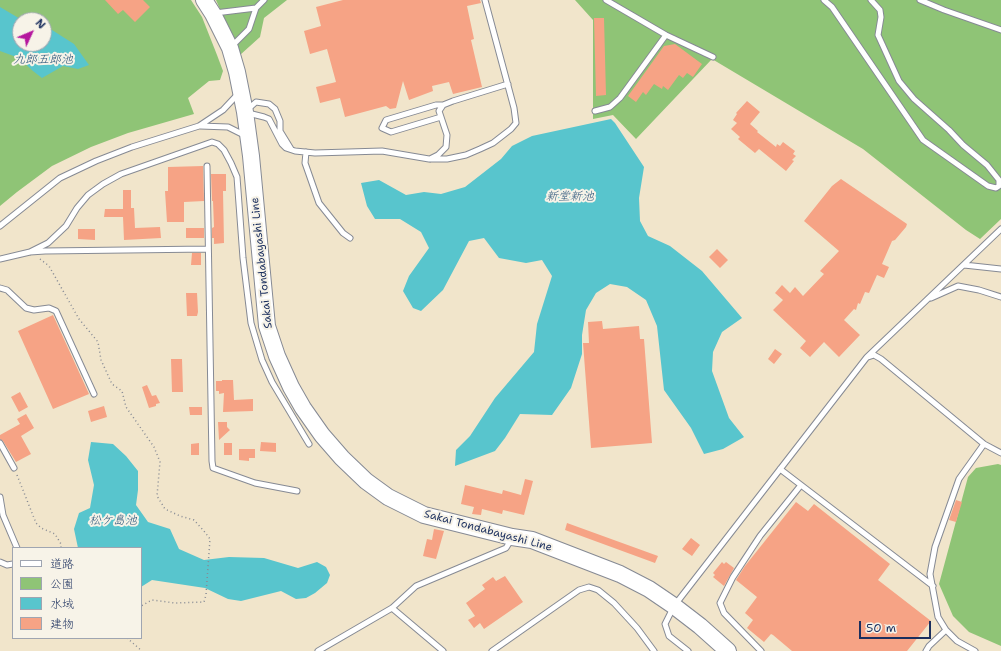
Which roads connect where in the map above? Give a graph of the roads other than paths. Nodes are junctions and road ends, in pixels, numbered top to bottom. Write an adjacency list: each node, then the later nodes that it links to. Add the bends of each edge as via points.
1 (204, 0): 9 (main road, Sakai Tondabayashi Line)
2 (264, 0): 8 (lane)
3 (485, 0): 14 (lane)
4 (606, 0): 11 (lane)
5 (824, 0): 6 (lane, via 832,7 923,140 988,186 999,186 999,180 987,165 962,145 899,81 878,35 880,10)
6 (871, 0)
7 (920, 0): 10 (lane)
8 (256, 8): 9 (lane); 12 (lane, via 250,29)
9 (213, 14): 12 (main road, Sakai Tondabayashi Line)
10 (1001, 30)
11 (666, 35): 13 (lane); 17 (lane, via 620,98 610,106)
12 (230, 48): 15 (main road, Sakai Tondabayashi Line)
13 (713, 57)
14 (508, 84): 16 (lane); 24 (lane, via 516,123 511,129 493,142 466,155)
15 (240, 92): 18 (main road, Sakai Tondabayashi Line); 20 (lane, via 223,110)
16 (443, 105): 19 (lane, via 439,111); 19 (lane, via 386,120 382,128 391,132)
17 (595, 111)
18 (245, 112): 21 (main road, Sakai Tondabayashi Line); 22 (lane, via 269,119 282,144); 22 (lane, via 256,102 269,104 275,109 280,121 280,131)
19 (441, 117): 24 (lane, via 447,135 446,147)
20 (199, 126): 21 (lane, via 228,127); 26 (lane, via 132,147 60,178)
21 (248, 138): 48 (main road, Sakai Tondabayashi Line, via 267,326 277,356 303,408 342,458 388,497 424,516)
22 (291, 149): 23 (lane, via 295,152)
23 (306, 152): 24 (lane, via 382,151); 28 (lane, via 305,163 319,204)
24 (429, 159)
25 (207, 166): 29 (lane)
26 (0, 226)
27 (1001, 229): 32 (lane)
28 (350, 238)
29 (208, 249): 30 (lane); 46 (lane, via 213,468 255,483)
30 (30, 252): 31 (lane); 40 (lane, via 48,243 66,226 88,195 102,184 121,174 212,142 218,144 224,150 237,177 251,324 272,382)
31 (0, 260)
32 (964, 265): 33 (lane); 36 (lane)
33 (1001, 269)
34 (0, 288): 38 (lane, via 7,290 26,308 49,308 56,311)
35 (1001, 298): 36 (lane, via 958,286)
36 (927, 300): 37 (lane)
37 (867, 357): 41 (lane, via 874,355 881,359); 44 (lane)
38 (94, 394)
39 (0, 443): 43 (lane)
40 (308, 444)
41 (984, 444): 42 (lane); 52 (lane, via 959,478 935,547 930,574)
42 (1001, 452)
43 (14, 468)
44 (780, 469): 45 (lane); 53 (lane)
45 (801, 485): 52 (lane); 62 (lane, via 760,536 733,576 720,603 727,617)
46 (297, 491)
47 (0, 497): 49 (lane, via 3,515)
48 (512, 537): 53 (main road, Sakai Tondabayashi Line, via 532,540 620,574); 54 (lane, via 506,548 416,586)
49 (16, 547)
50 (0, 562): 51 (lane)
51 (12, 564)
52 (932, 586): 55 (lane, via 938,617)
53 (674, 606): 60 (lane, via 665,624 669,636); 61 (main road, Sakai Tondabayashi Line)
54 (392, 608): 56 (lane); 57 (lane)
55 (946, 630): 63 (lane); 64 (lane, via 957,641)
56 (318, 651)
57 (443, 651)
58 (492, 651): 59 (lane, via 580,590 590,587 614,603)
59 (654, 651)
60 (688, 651)
61 (728, 651)
62 (761, 651)
63 (926, 651)
64 (975, 651)

